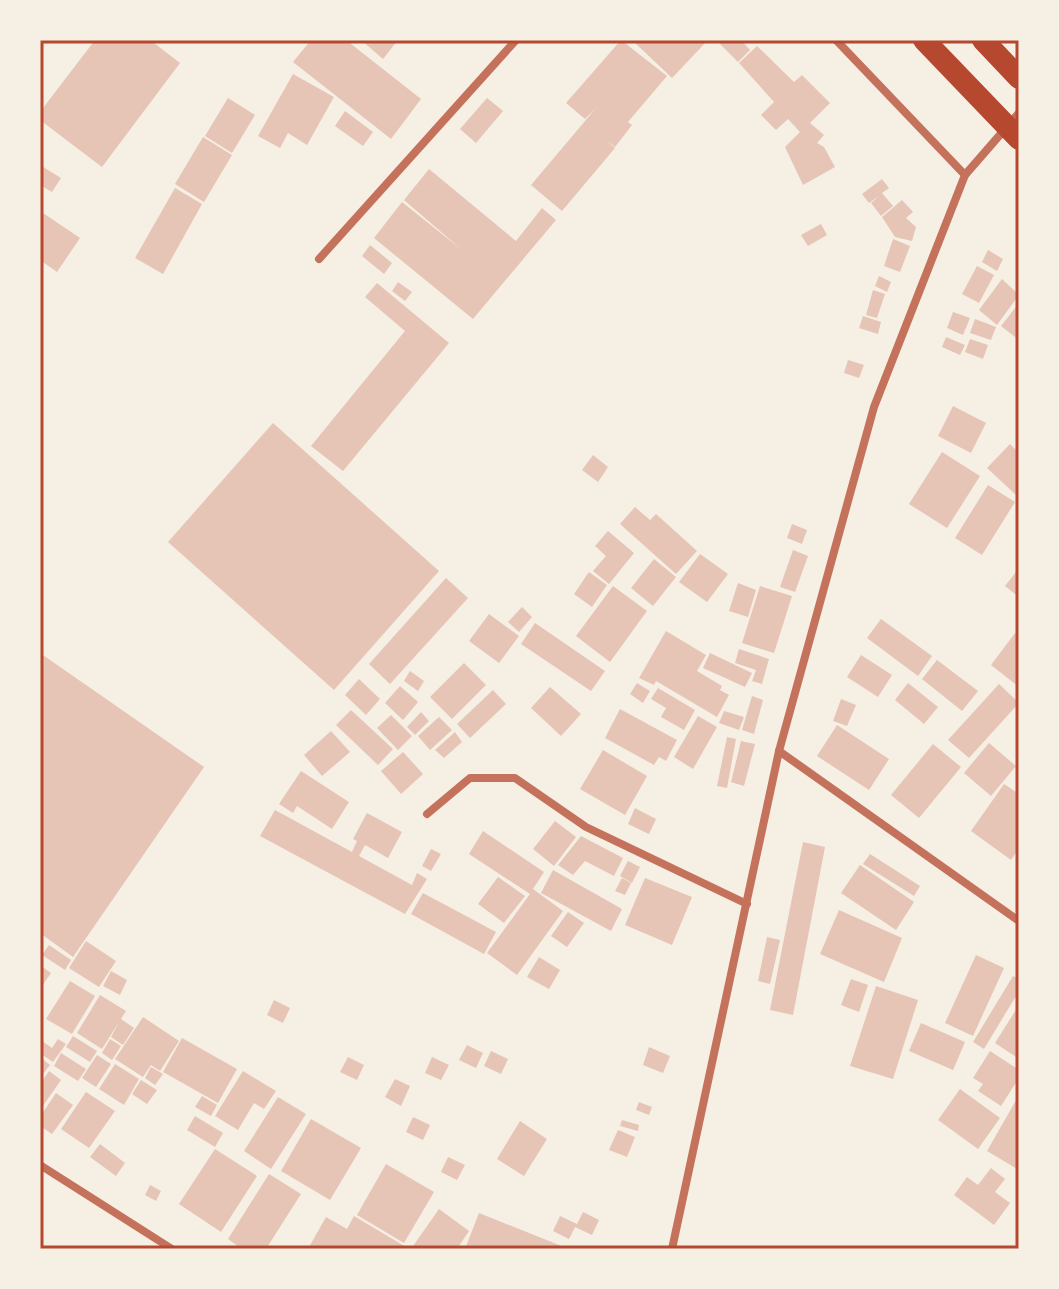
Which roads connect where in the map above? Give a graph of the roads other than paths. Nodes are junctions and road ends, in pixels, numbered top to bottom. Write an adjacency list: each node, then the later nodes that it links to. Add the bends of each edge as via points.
1 (516, 40): 8 (street)
2 (836, 40): 7 (street)
3 (924, 40): 6 (highway)
4 (983, 40): 5 (highway)
5 (1019, 78)
6 (1015, 126): 7 (street)
7 (965, 175): 9 (street, via 874,407)
8 (319, 259)
9 (779, 751): 11 (street); 12 (street)
10 (427, 814): 11 (street, via 470,778 515,778 586,827)
11 (747, 904): 14 (street)
12 (1019, 921)
13 (40, 1165): 15 (street)
14 (677, 1231): 16 (street); 17 (street)
15 (172, 1249)
16 (664, 1249)
17 (672, 1249)

